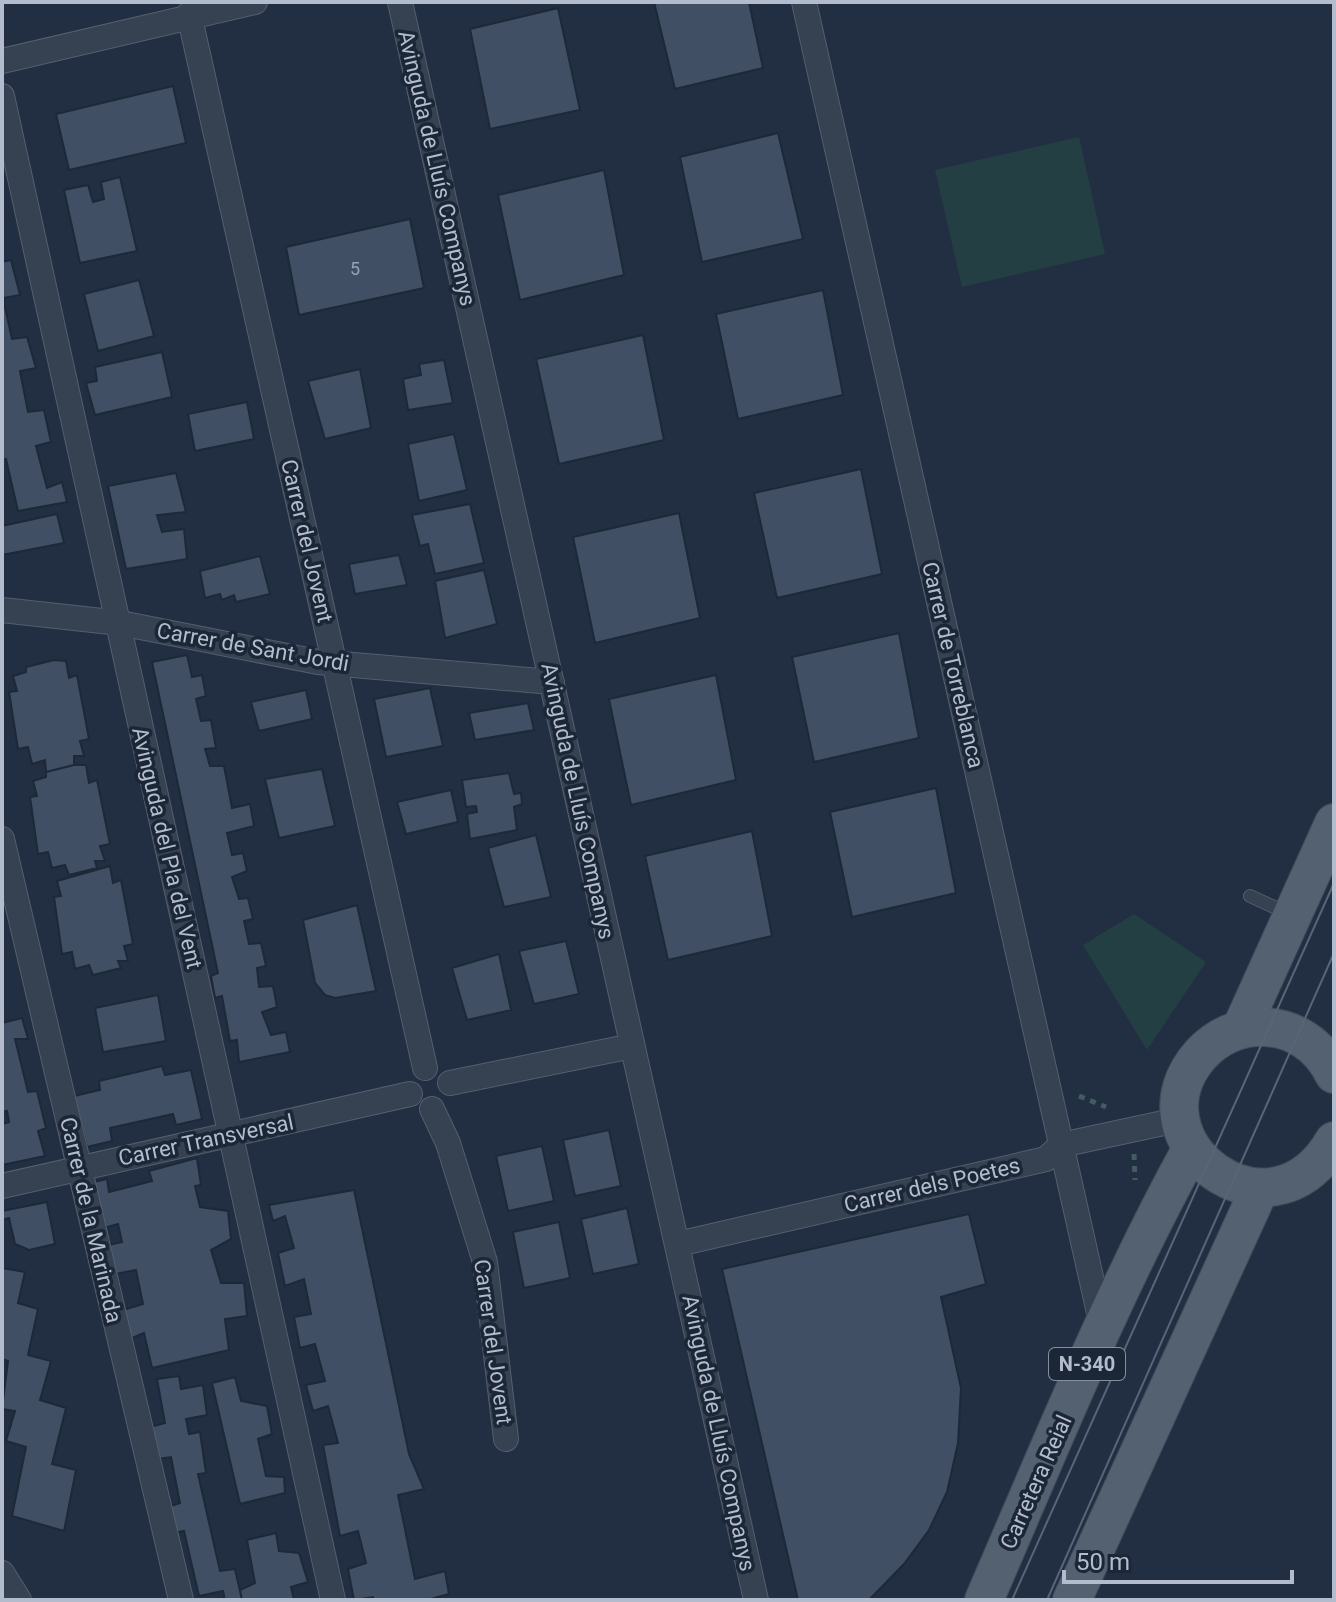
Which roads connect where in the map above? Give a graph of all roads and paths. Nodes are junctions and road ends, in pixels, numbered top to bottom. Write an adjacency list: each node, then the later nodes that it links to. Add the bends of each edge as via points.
1 (255, 2): 4 (street)
2 (400, 2): 10 (street, Avinguda de Lluís Companys)
3 (804, 2): 25 (street, Carrer de Torreblanca)
4 (189, 14): 5 (street); 9 (street, Carrer del Jovent)
5 (2, 61)
6 (2, 96): 8 (street, Avinguda del Pla del Vent)
7 (2, 610): 8 (street, Carrer de Sant Jordi)
8 (120, 623): 9 (street, Carrer de Sant Jordi); 23 (street, Avinguda del Pla del Vent)
9 (334, 663): 10 (street, Carrer de Sant Jordi); 18 (street, Carrer del Jovent)
10 (552, 682): 16 (street, Avinguda de Lluís Companys)
11 (1334, 823): 14 (main road)
12 (2, 839): 26 (street, Carrer de la Marinada)
13 (1250, 896): 14 (lane)
14 (1293, 916): 15 (main road)
15 (1241, 1029): 17 (main road, via 1289,1031); 22 (main road, Carretera Reial / N-340, via 1214,1042 1194,1063 1183,1090)
16 (632, 1046): 19 (street); 29 (street, Avinguda de Lluís Companys)
17 (1331, 1058)
18 (425, 1068): 19 (street, via 443,1072); 20 (street, via 413,1075)
19 (450, 1083): 21 (street, via 449,1098)
20 (410, 1094): 21 (street, via 418,1106); 23 (street, Carrer Transversal)
21 (432, 1109): 31 (street, Carrer del Jovent, via 485,1262)
22 (1187, 1134): 25 (street, Carrer dels Poetes); 28 (main road, via 1207,1166 1224,1179); 30 (main road, Carretera Reial / N-340)
23 (232, 1135): 26 (street, Carrer Transversal); 35 (street, Avinguda del Pla del Vent)
24 (1334, 1141): 28 (main road, via 1304,1176)
25 (1061, 1145): 29 (street, Carrer dels Poetes, via 1046,1159); 30 (street, Carrer de Torreblanca)
26 (77, 1168): 27 (street, Carrer Transversal); 34 (street, Carrer de la Marinada)
27 (2, 1186)
28 (1260, 1188): 38 (main road)
29 (678, 1244): 36 (street, Avinguda de Lluís Companys)
30 (1103, 1328): 37 (main road, Carretera Reial / N-340)
31 (506, 1439)
32 (2, 1573): 33 (street)
33 (19, 1600)
34 (181, 1600)
35 (333, 1600)
36 (756, 1600)
37 (984, 1600)
38 (1072, 1600)

